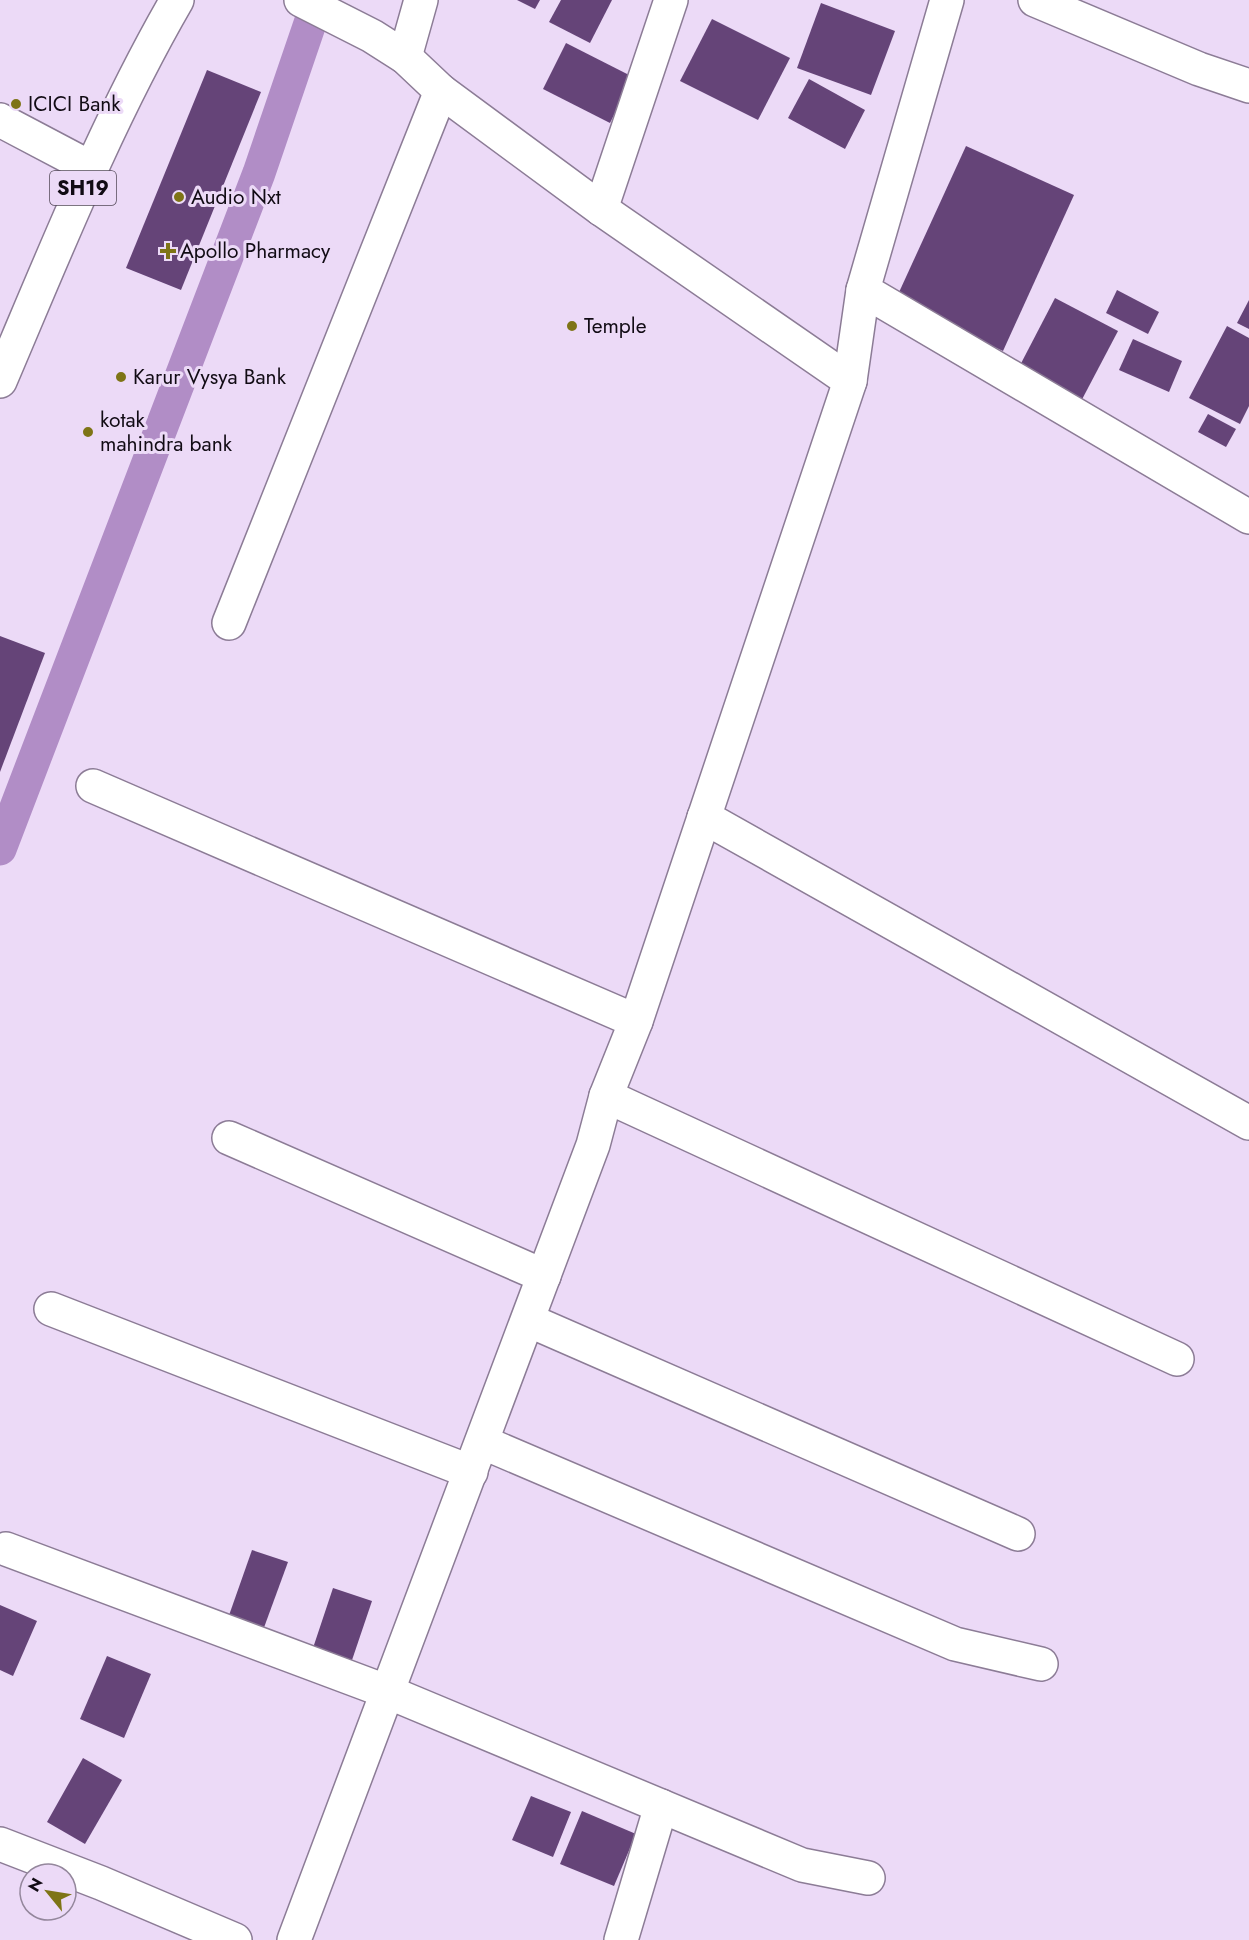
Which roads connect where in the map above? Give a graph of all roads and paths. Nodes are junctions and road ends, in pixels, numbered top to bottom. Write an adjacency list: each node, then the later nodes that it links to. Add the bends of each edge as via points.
1 (177, 0): 11 (street, SH19)
2 (302, 0): 7 (street)
3 (421, 0): 7 (street)
4 (671, 0): 12 (street)
5 (947, 0): 13 (street)
6 (1035, 0): 8 (street)
7 (405, 57): 9 (street)
8 (1249, 86)
9 (441, 91): 12 (street); 17 (street)
10 (0, 120): 11 (street)
11 (91, 168): 14 (street, SH19)
12 (601, 209): 15 (street)
13 (863, 291): 15 (street); 16 (street)
14 (0, 381)
15 (846, 394): 19 (street)
16 (1249, 517)
17 (229, 624)
18 (93, 786): 20 (street)
19 (704, 817): 20 (street); 22 (street)
20 (636, 1021): 21 (street)
21 (606, 1096): 24 (street, via 593,1145); 27 (street)
22 (1249, 1123)
23 (229, 1138): 24 (street)
24 (544, 1276): 26 (street)
25 (51, 1309): 29 (street)
26 (528, 1320): 28 (street); 30 (street)
27 (1176, 1359)
28 (482, 1442): 29 (street); 32 (street, via 955,1644)
29 (471, 1473): 33 (street)
30 (1018, 1534)
31 (6, 1549): 33 (street)
32 (1041, 1664)
33 (388, 1692): 34 (street); 38 (street)
34 (661, 1806): 36 (street, via 802,1865); 39 (street)
35 (0, 1844): 37 (street)
36 (868, 1878)
37 (235, 1940)
38 (294, 1940)
39 (621, 1940)

